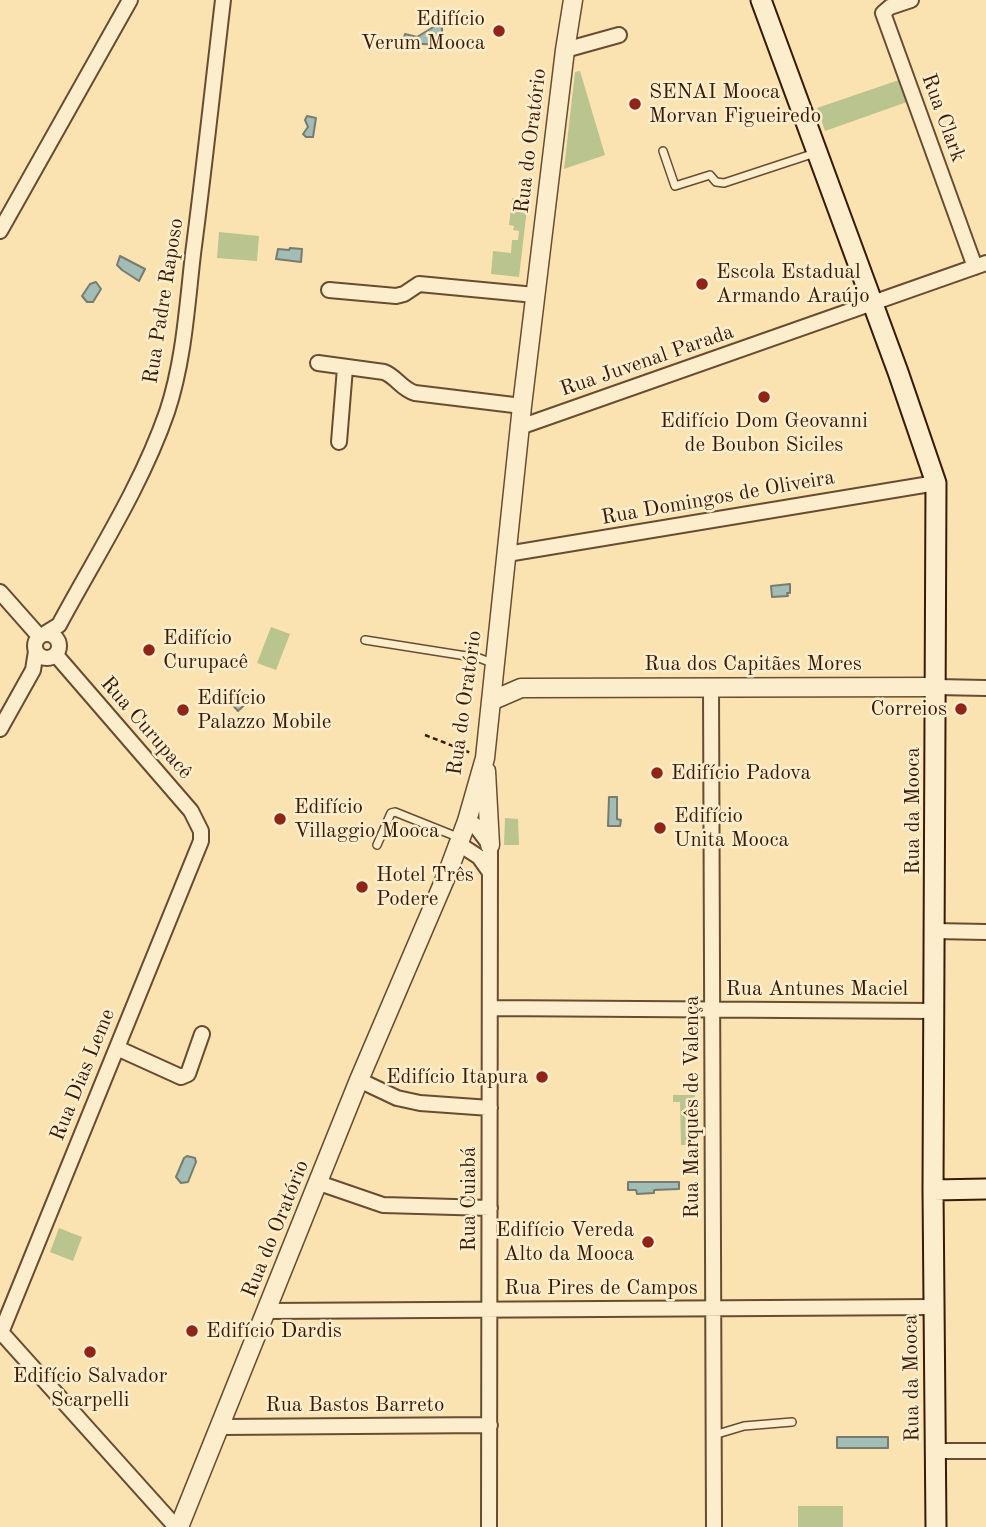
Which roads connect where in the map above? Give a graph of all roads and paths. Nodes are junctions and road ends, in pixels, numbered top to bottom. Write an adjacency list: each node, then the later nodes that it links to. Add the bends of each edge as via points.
1 (130, 0): 10 (street)
2 (223, 0): 24 (street, Rua Padre Raposo, via 174,386 140,475)
3 (573, 0): 7 (street, Rua do Oratório)
4 (761, 0): 9 (main road, Rua da Mooca)
5 (911, 0): 11 (street, Rua Clark, via 883,13)
6 (619, 34): 7 (street)
7 (565, 50): 13 (street, Rua do Oratório)
8 (663, 151): 9 (lane, via 675,186 710,175 724,183)
9 (817, 152): 14 (main road, Rua da Mooca)
10 (0, 231)
11 (981, 265): 14 (street, Rua Juvenal Parada)
12 (329, 290): 13 (street, via 396,296 419,284)
13 (535, 295): 17 (street, Rua do Oratório)
14 (872, 304): 18 (street, Rua Juvenal Parada); 20 (main road, Rua da Mooca)
15 (318, 363): 16 (street)
16 (345, 368): 17 (street, via 390,374 406,391 415,393); 19 (street)
17 (522, 407): 18 (street, Rua do Oratório)
18 (520, 427): 21 (street, Rua do Oratório)
19 (339, 442)
20 (936, 483): 21 (street, Rua Domingos de Oliveira); 27 (main road, Rua da Mooca)
21 (507, 554): 25 (street, Rua do Oratório)
22 (0, 592): 24 (street, Rua Curupacê)
23 (365, 640): 25 (lane)
24 (49, 643): 31 (street, Rua Padre Raposo); 34 (street, Rua Curupacê, via 191,811)
25 (495, 664): 28 (street); 30 (street, Rua do Oratório)
26 (711, 687): 27 (street, Rua dos Capitães Mores); 28 (street, Rua dos Capitães Mores); 42 (street, Rua Marquês de Valença)
27 (936, 687): 29 (street, Rua dos Capitães Mores); 39 (main road, Rua da Mooca)
28 (521, 688): 30 (street, Rua dos Capitães Mores)
29 (986, 688)
30 (491, 701): 33 (street, Rua do Oratório)
31 (0, 729)
32 (425, 735): 33 (path, via 471,754 472,743)
33 (486, 752): 35 (street, Rua do Oratório); 37 (street)
34 (201, 831): 45 (street, Rua Dias Leme, via 197,852)
35 (462, 834): 36 (lane, via 395,812); 37 (street, via 475,825); 38 (street); 46 (street, Rua do Oratório)
36 (377, 845)
37 (490, 845): 38 (street, Rua Cuiabá)
38 (489, 872): 41 (street, Rua Cuiabá)
39 (934, 931): 40 (street); 43 (main road, Rua da Mooca)
40 (986, 932)
41 (490, 1008): 42 (street, Rua Antunes Maciel); 47 (street, Rua Cuiabá)
42 (713, 1010): 43 (street, Rua Antunes Maciel); 54 (street, Rua Marquês de Valença)
43 (934, 1011): 50 (main road, Rua da Mooca)
44 (202, 1034): 45 (street, via 188,1074 181,1077)
45 (117, 1048): 56 (street, Rua Dias Leme)
46 (359, 1080): 47 (street, via 420,1103); 48 (street, Rua do Oratório)
47 (489, 1108): 51 (street, Rua Cuiabá)
48 (319, 1183): 51 (street, via 383,1205); 55 (street, Rua do Oratório)
49 (986, 1189): 50 (main road)
50 (933, 1190): 52 (main road, Rua da Mooca)
51 (489, 1208): 53 (street, Rua Cuiabá)
52 (934, 1307): 54 (street, Rua Pires de Campos); 61 (main road, Rua da Mooca)
53 (490, 1309): 54 (street, Rua Pires de Campos); 55 (street, Rua Pires de Campos); 58 (street, Rua Cuiabá)
54 (713, 1309): 60 (street, Rua Marquês de Valença)
55 (267, 1311): 59 (street, Rua do Oratório)
56 (0, 1333): 63 (street)
57 (792, 1422): 60 (lane, via 744,1426)
58 (490, 1425): 59 (street, Rua Bastos Barreto); 64 (street, Rua Cuiabá)
59 (221, 1427): 63 (street, Rua do Oratório)
60 (714, 1435): 65 (street, Rua Marquês de Valença)
61 (936, 1451): 62 (street); 66 (main road, Rua da Mooca)
62 (986, 1451)
63 (177, 1527)
64 (489, 1527)
65 (714, 1527)
66 (936, 1527)

